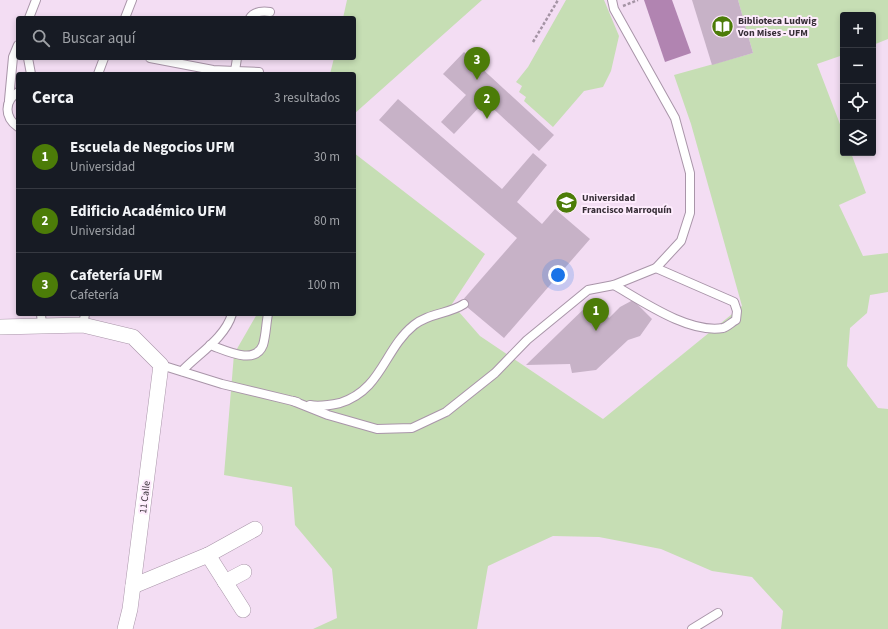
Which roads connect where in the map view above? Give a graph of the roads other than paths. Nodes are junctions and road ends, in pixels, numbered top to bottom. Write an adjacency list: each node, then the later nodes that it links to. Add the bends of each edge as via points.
1 (36, 0): 5 (lane)
2 (132, 0): 6 (lane)
3 (612, 0): 20 (lane, via 614,9 675,118 690,173 690,214 681,241)
4 (270, 12): 7 (lane, via 262,11)
5 (30, 16)
6 (126, 16)
7 (251, 16)
8 (16, 50): 18 (lane)
9 (28, 60): 14 (lane)
10 (103, 60): 15 (lane)
11 (160, 60): 13 (lane, via 213,70)
12 (237, 60): 13 (lane)
13 (235, 71): 16 (lane)
14 (31, 72)
15 (99, 72)
16 (259, 72)
17 (16, 94): 18 (lane)
18 (9, 100): 19 (lane, via 9,119)
19 (16, 126)
20 (656, 268): 21 (lane); 21 (lane, via 734,302 736,320 723,328 696,326 664,314)
21 (614, 284): 31 (lane, via 588,290 527,340 495,373 446,412 412,428 377,429 328,415)
22 (464, 304): 31 (lane, via 415,324 400,339 375,380 353,398 324,406)
23 (231, 316): 28 (lane)
24 (268, 316): 28 (lane, via 262,346 256,354 248,357)
25 (42, 320): 26 (street); 27 (street)
26 (84, 320): 29 (street, via 133,337)
27 (0, 327)
28 (210, 345): 30 (lane)
29 (161, 365): 30 (lane); 36 (street, 11 Calle)
30 (182, 372): 31 (lane)
31 (293, 401)
32 (255, 530): 33 (street)
33 (208, 555): 35 (street); 36 (street)
34 (244, 572): 35 (street)
35 (225, 582): 37 (street)
36 (133, 586): 39 (street, 11 Calle)
37 (243, 610)
38 (718, 613): 40 (lane)
39 (125, 629)
40 (692, 629)

